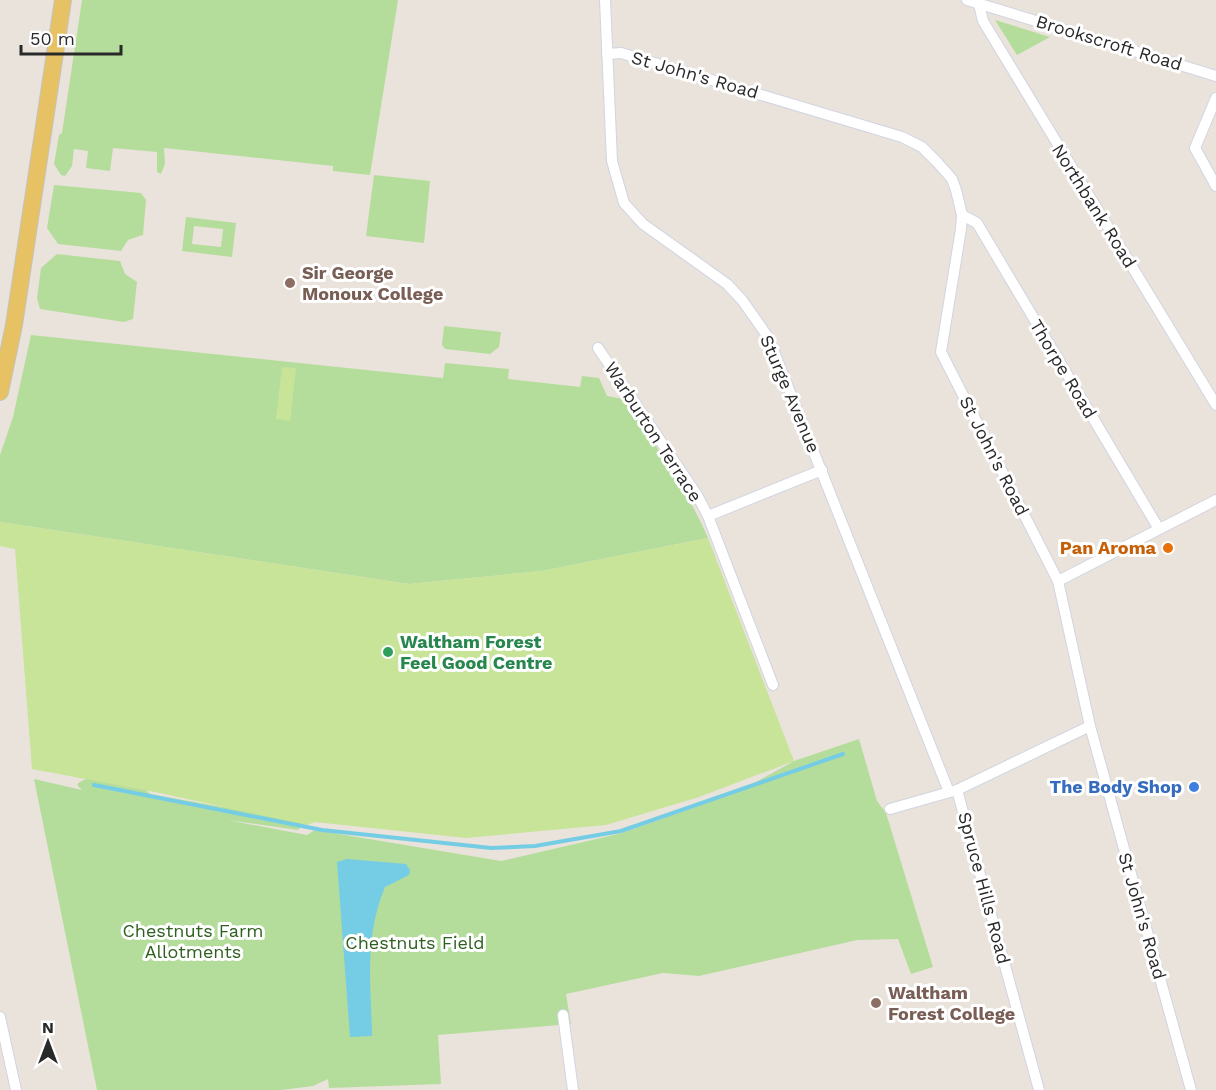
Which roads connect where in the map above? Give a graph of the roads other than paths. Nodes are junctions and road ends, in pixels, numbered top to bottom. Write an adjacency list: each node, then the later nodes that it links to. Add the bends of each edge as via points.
1 (63, 0): 11 (main road, via 14,325)
2 (605, 0): 5 (street, Sturge Avenue)
3 (967, 0): 4 (street, Brookscroft Road)
4 (980, 4): 6 (street, Brookscroft Road); 12 (street, Northbank Road, via 982,21)
5 (607, 54): 9 (street, St John's Road, via 621,53 902,137 922,147 952,179); 13 (street, Sturge Avenue, via 612,161 624,203 643,224 727,284 754,316 776,355)
6 (1216, 76)
7 (1216, 98): 8 (street, via 1195,148)
8 (1216, 186)
9 (962, 215): 16 (street, Thorpe Road, via 977,223); 17 (street, St John's Road, via 941,352)
10 (598, 348): 15 (street, Warburton Terrace)
11 (0, 392)
12 (1216, 405)
13 (822, 470): 15 (street, Warburton Terrace); 20 (street, Sturge Avenue)
14 (1216, 500): 16 (street)
15 (708, 516): 18 (street, Warburton Terrace)
16 (1159, 529): 17 (street)
17 (1058, 581): 19 (street, St John's Road)
18 (773, 685)
19 (1090, 726): 20 (street, Spruce Hills Road); 27 (street, St John's Road)
20 (953, 791): 21 (street, Spruce Hills Road); 26 (street, Spruce Hills Road)
21 (890, 809)
22 (563, 1015): 25 (street)
23 (0, 1017): 24 (street)
24 (16, 1090)
25 (573, 1090)
26 (1039, 1090)
27 (1191, 1090)

